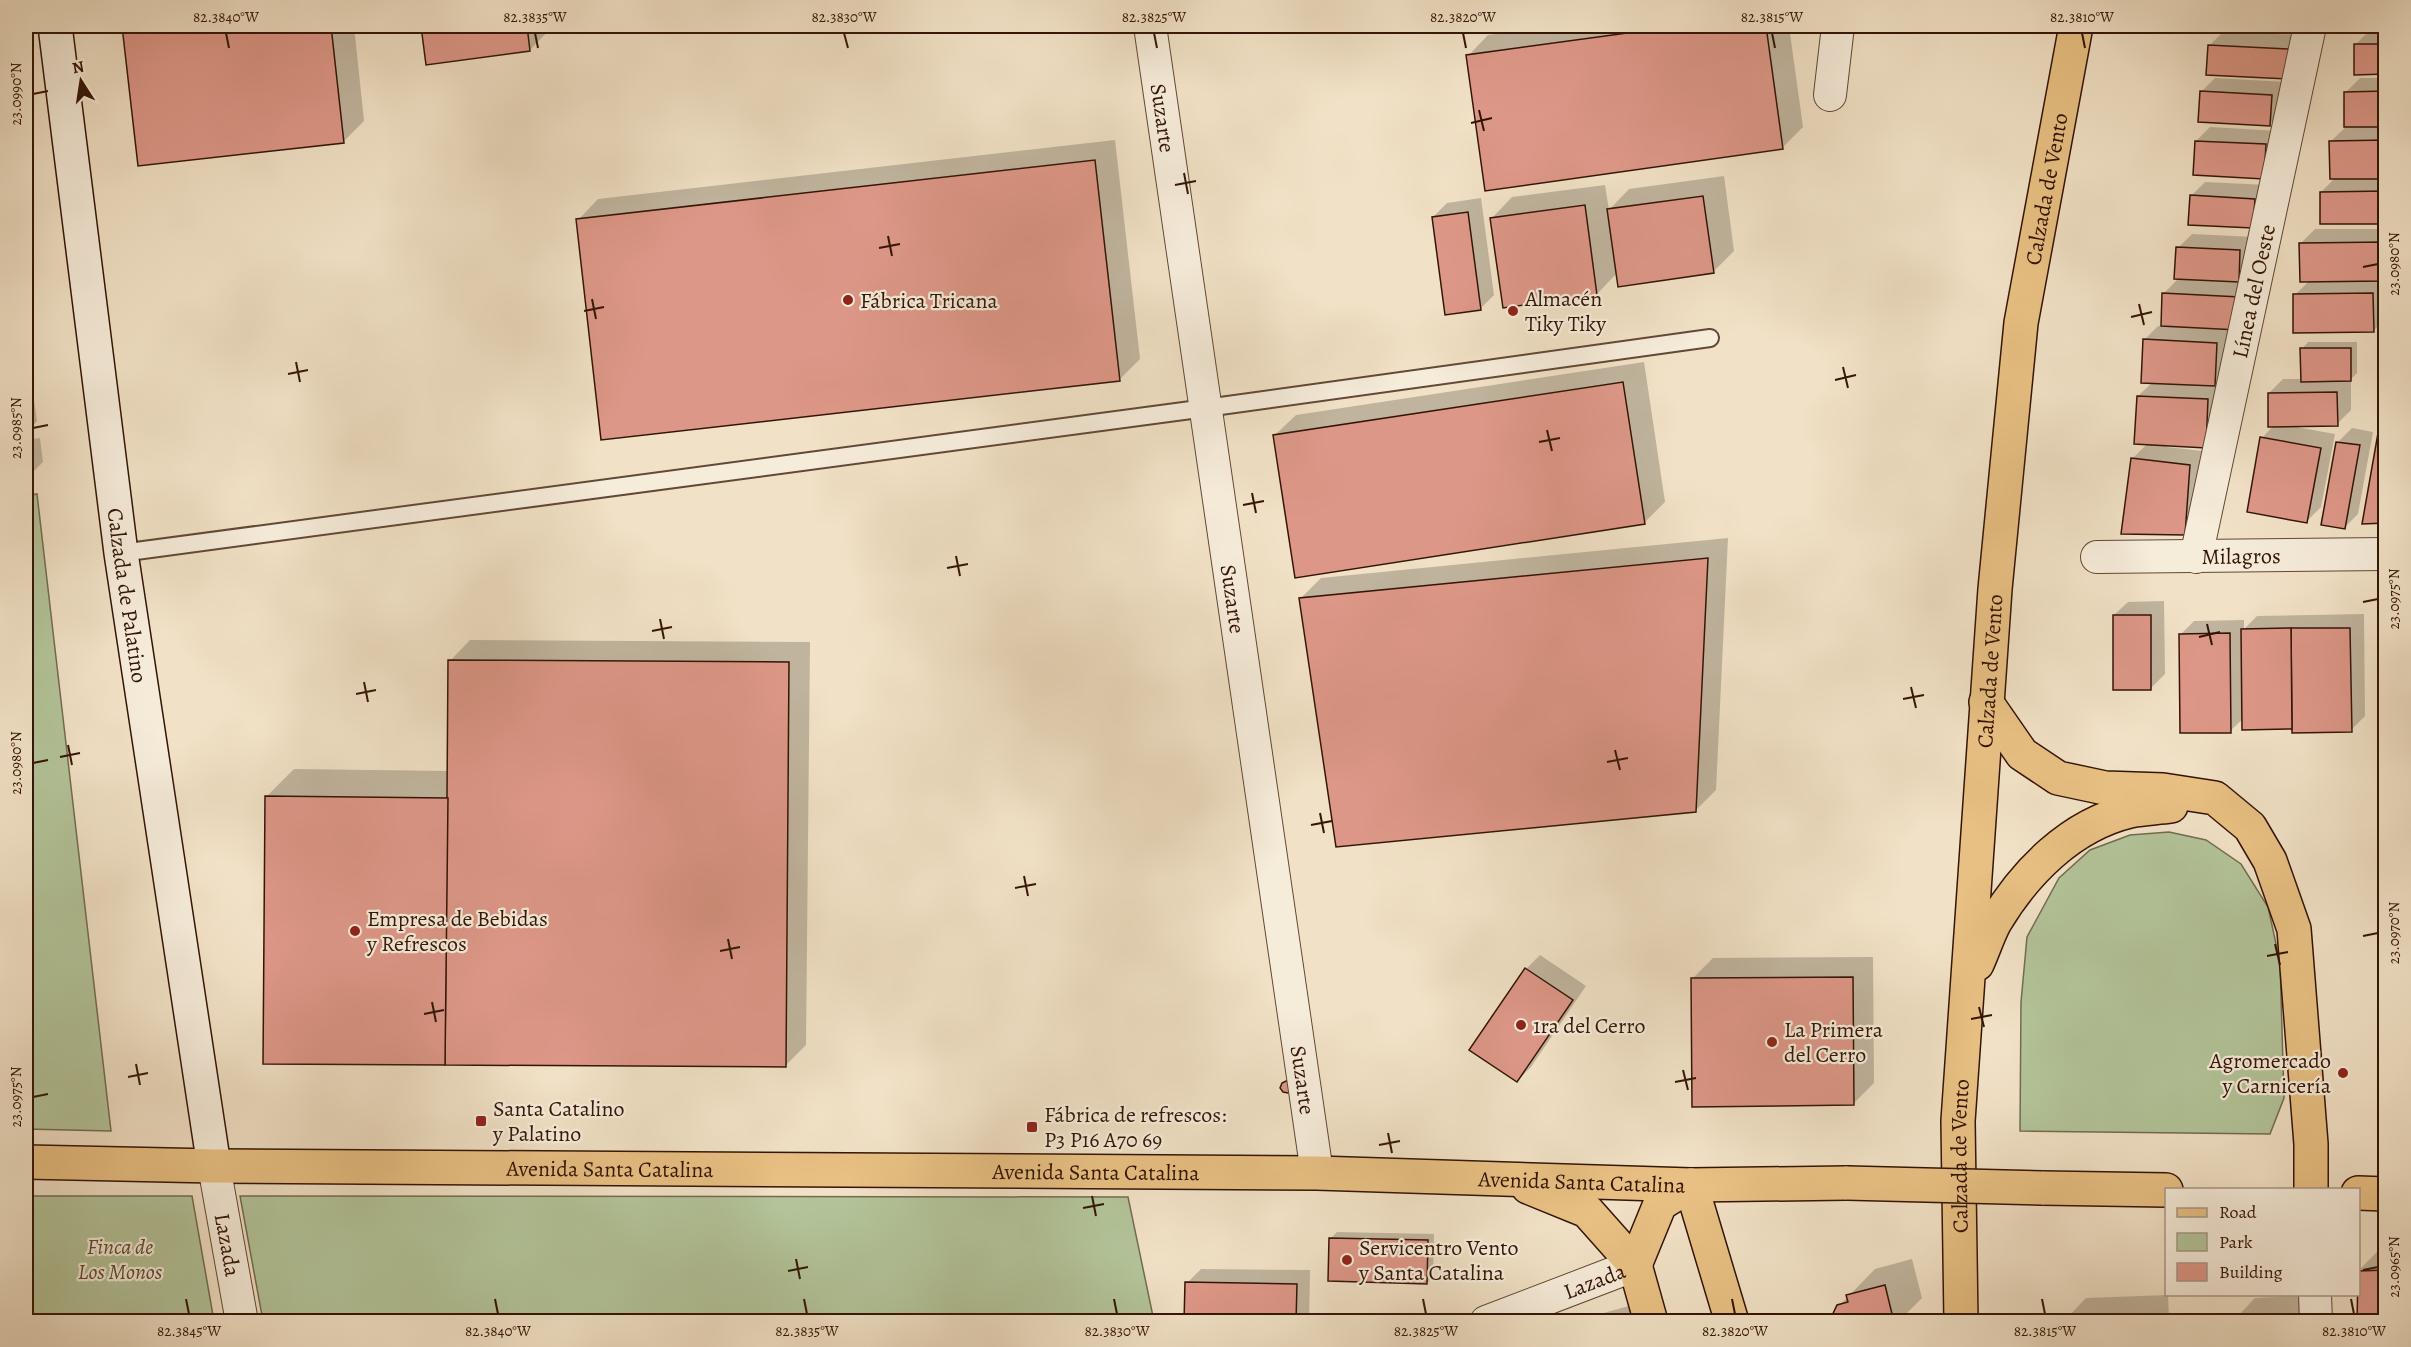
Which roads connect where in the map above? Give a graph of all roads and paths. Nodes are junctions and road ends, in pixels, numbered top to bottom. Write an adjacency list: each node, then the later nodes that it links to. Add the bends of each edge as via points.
1 (55, 26): 9 (street, Calzada de Palatino)
2 (1150, 26): 8 (street, Suzarte)
3 (1838, 26): 6 (street)
4 (2076, 26): 13 (main road, Calzada de Vento, via 2021,323)
5 (2310, 26): 12 (street, Línea del Oeste)
6 (1830, 95)
7 (1710, 338): 8 (lane)
8 (1206, 408): 9 (lane); 18 (street, Suzarte)
9 (121, 553): 17 (street, Calzada de Palatino)
10 (2385, 554): 12 (street, Milagros)
11 (2097, 557): 12 (street, Milagros)
12 (2196, 557)
13 (1986, 702): 14 (main road, via 2022,754 2058,778 2105,788 2163,790 2215,798 2250,827); 15 (main road, Calzada de Vento)
14 (2274, 875): 15 (main road, via 2239,838 2196,811 2172,806 2151,808 2093,824 2024,878 1994,924); 21 (main road, via 2294,929)
15 (1966, 992): 31 (main road, Calzada de Vento, via 1958,1120)
16 (26, 1162): 17 (main road, Avenida Santa Catalina)
17 (214, 1166): 18 (main road, Avenida Santa Catalina); 28 (street, Lazada)
18 (1317, 1173): 19 (main road, Avenida Santa Catalina)
19 (1507, 1178): 20 (main road, Avenida Santa Catalina); 25 (main road, via 1587,1211)
20 (1691, 1185): 22 (main road, Avenida Santa Catalina, bridge); 25 (main road, via 1660,1204); 30 (main road)
21 (2311, 1188)
22 (2165, 1190)
23 (2360, 1193): 24 (main road)
24 (2385, 1194)
25 (1635, 1265): 27 (street, Lazada); 29 (main road)
26 (2314, 1296): 32 (street)
27 (1503, 1319)
28 (242, 1322)
29 (1652, 1322)
30 (1732, 1322)
31 (1960, 1322)
32 (2316, 1322)

